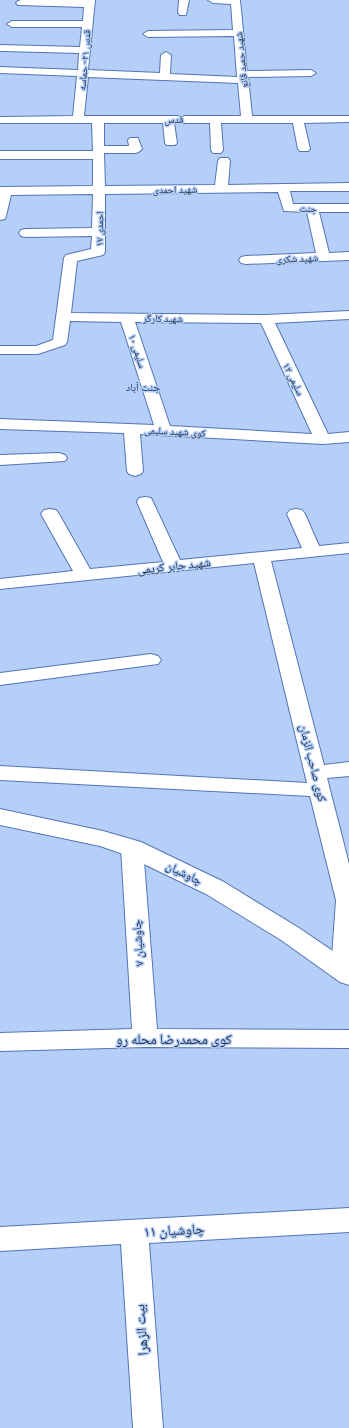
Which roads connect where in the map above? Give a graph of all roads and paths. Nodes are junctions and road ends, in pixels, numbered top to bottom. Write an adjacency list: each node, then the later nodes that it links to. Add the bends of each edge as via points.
1 (184, 0): 6 (street)
2 (213, 0): 3 (street)
3 (235, 0): 9 (street, شهید حمید قانع)
4 (90, 2): 5 (street); 8 (street, قدس ۲۱- حماسه)
5 (21, 3)
6 (183, 13)
7 (12, 24): 8 (street)
8 (88, 24): 12 (street, قدس ۲۱- حماسه)
9 (238, 33): 10 (street); 18 (street, شهید حمید قانع)
10 (148, 34)
11 (2, 48): 12 (street)
12 (85, 50): 15 (street, قدس ۲۱- حماسه)
13 (166, 55): 17 (street)
14 (0, 70): 15 (street)
15 (83, 73): 17 (street); 25 (street, قدس ۲۱- حماسه)
16 (311, 74): 18 (street)
17 (165, 76): 18 (street)
18 (242, 77): 21 (street, شهید حمید قانع)
19 (168, 119): 20 (street, قدس); 26 (street, قدس); 27 (street)
20 (215, 119): 21 (street, قدس); 29 (street)
21 (247, 119): 22 (street, قدس)
22 (298, 119): 23 (street, قدس); 28 (street)
23 (349, 119)
24 (0, 120): 25 (street, قدس)
25 (78, 120): 26 (street, قدس)
26 (98, 120): 30 (street, احمدی ۱۷)
27 (171, 143)
28 (304, 149)
29 (217, 150)
30 (99, 152): 31 (street); 32 (street, via 135,144); 37 (street, احمدی ۱۷)
31 (0, 155)
32 (138, 161)
33 (224, 161): 36 (street)
34 (283, 188): 35 (street, شهید احمدی); 36 (street, شهید احمدی); 39 (street, جنت, via 288,208)
35 (349, 188)
36 (221, 189): 37 (street, شهید احمدی)
37 (100, 190): 38 (street, شهید احمدی); 42 (street, احمدی ۱۷)
38 (3, 191): 41 (street)
39 (312, 208): 40 (street, جنت); 45 (street)
40 (349, 208)
41 (0, 216)
42 (98, 232): 43 (street); 48 (street, احمدی ۱۷, via 98,252 71,258)
43 (26, 233)
44 (349, 256): 45 (street, شهید شکری)
45 (323, 257): 46 (street, شهید شکری)
46 (246, 260)
47 (349, 315): 50 (street, شهید کارگر)
48 (63, 317): 49 (street, شهید کارگر); 51 (street, via 60,342 38,350)
49 (127, 318): 50 (street, شهید کارگر); 54 (street, سلیمی ۱۰)
50 (266, 319): 56 (street, سلیمی ۱۲)
51 (0, 350)
52 (0, 424): 53 (street, کوی شهید سلیمی)
53 (132, 429): 54 (street, کوی شهید سلیمی); 59 (street)
54 (164, 430): 56 (street, کوی شهید سلیمی)
55 (349, 437): 56 (street, کوی شهید سلیمی)
56 (323, 439)
57 (59, 458): 58 (street)
58 (0, 460)
59 (135, 471)
60 (145, 502): 66 (street)
61 (50, 514): 67 (street)
62 (296, 514): 64 (street)
63 (349, 548): 64 (street, شهید جابر کریمی)
64 (313, 552): 65 (street, شهید جابر کریمی)
65 (261, 557): 66 (street, شهید جابر کریمی); 73 (street, کوی صاحب الزمان)
66 (174, 566): 67 (street, شهید جابر کریمی)
67 (84, 575): 68 (street, شهید جابر کریمی)
68 (0, 584)
69 (151, 660): 70 (street)
70 (0, 679)
71 (349, 770): 73 (street)
72 (0, 773): 73 (street)
73 (317, 781): 76 (street, کوی صاحب الزمان)
74 (0, 817): 75 (main road, چاوشیان, via 103,839)
75 (132, 848): 77 (main road, چاوشیان, via 215,888 290,934); 78 (street, چاوشیان ۷)
76 (348, 900): 77 (street, کوی صاحب الزمان)
77 (346, 973)
78 (145, 1038): 79 (street, کوی محمدرضا محله رو); 80 (street, کوی محمدرضا محله رو)
79 (349, 1039)
80 (0, 1042)
81 (349, 1220): 82 (street, چاوشیان ۱۱)
82 (134, 1232): 83 (street, چاوشیان ۱۱); 84 (street, بیت الزهرا)
83 (0, 1239)
84 (148, 1428)

